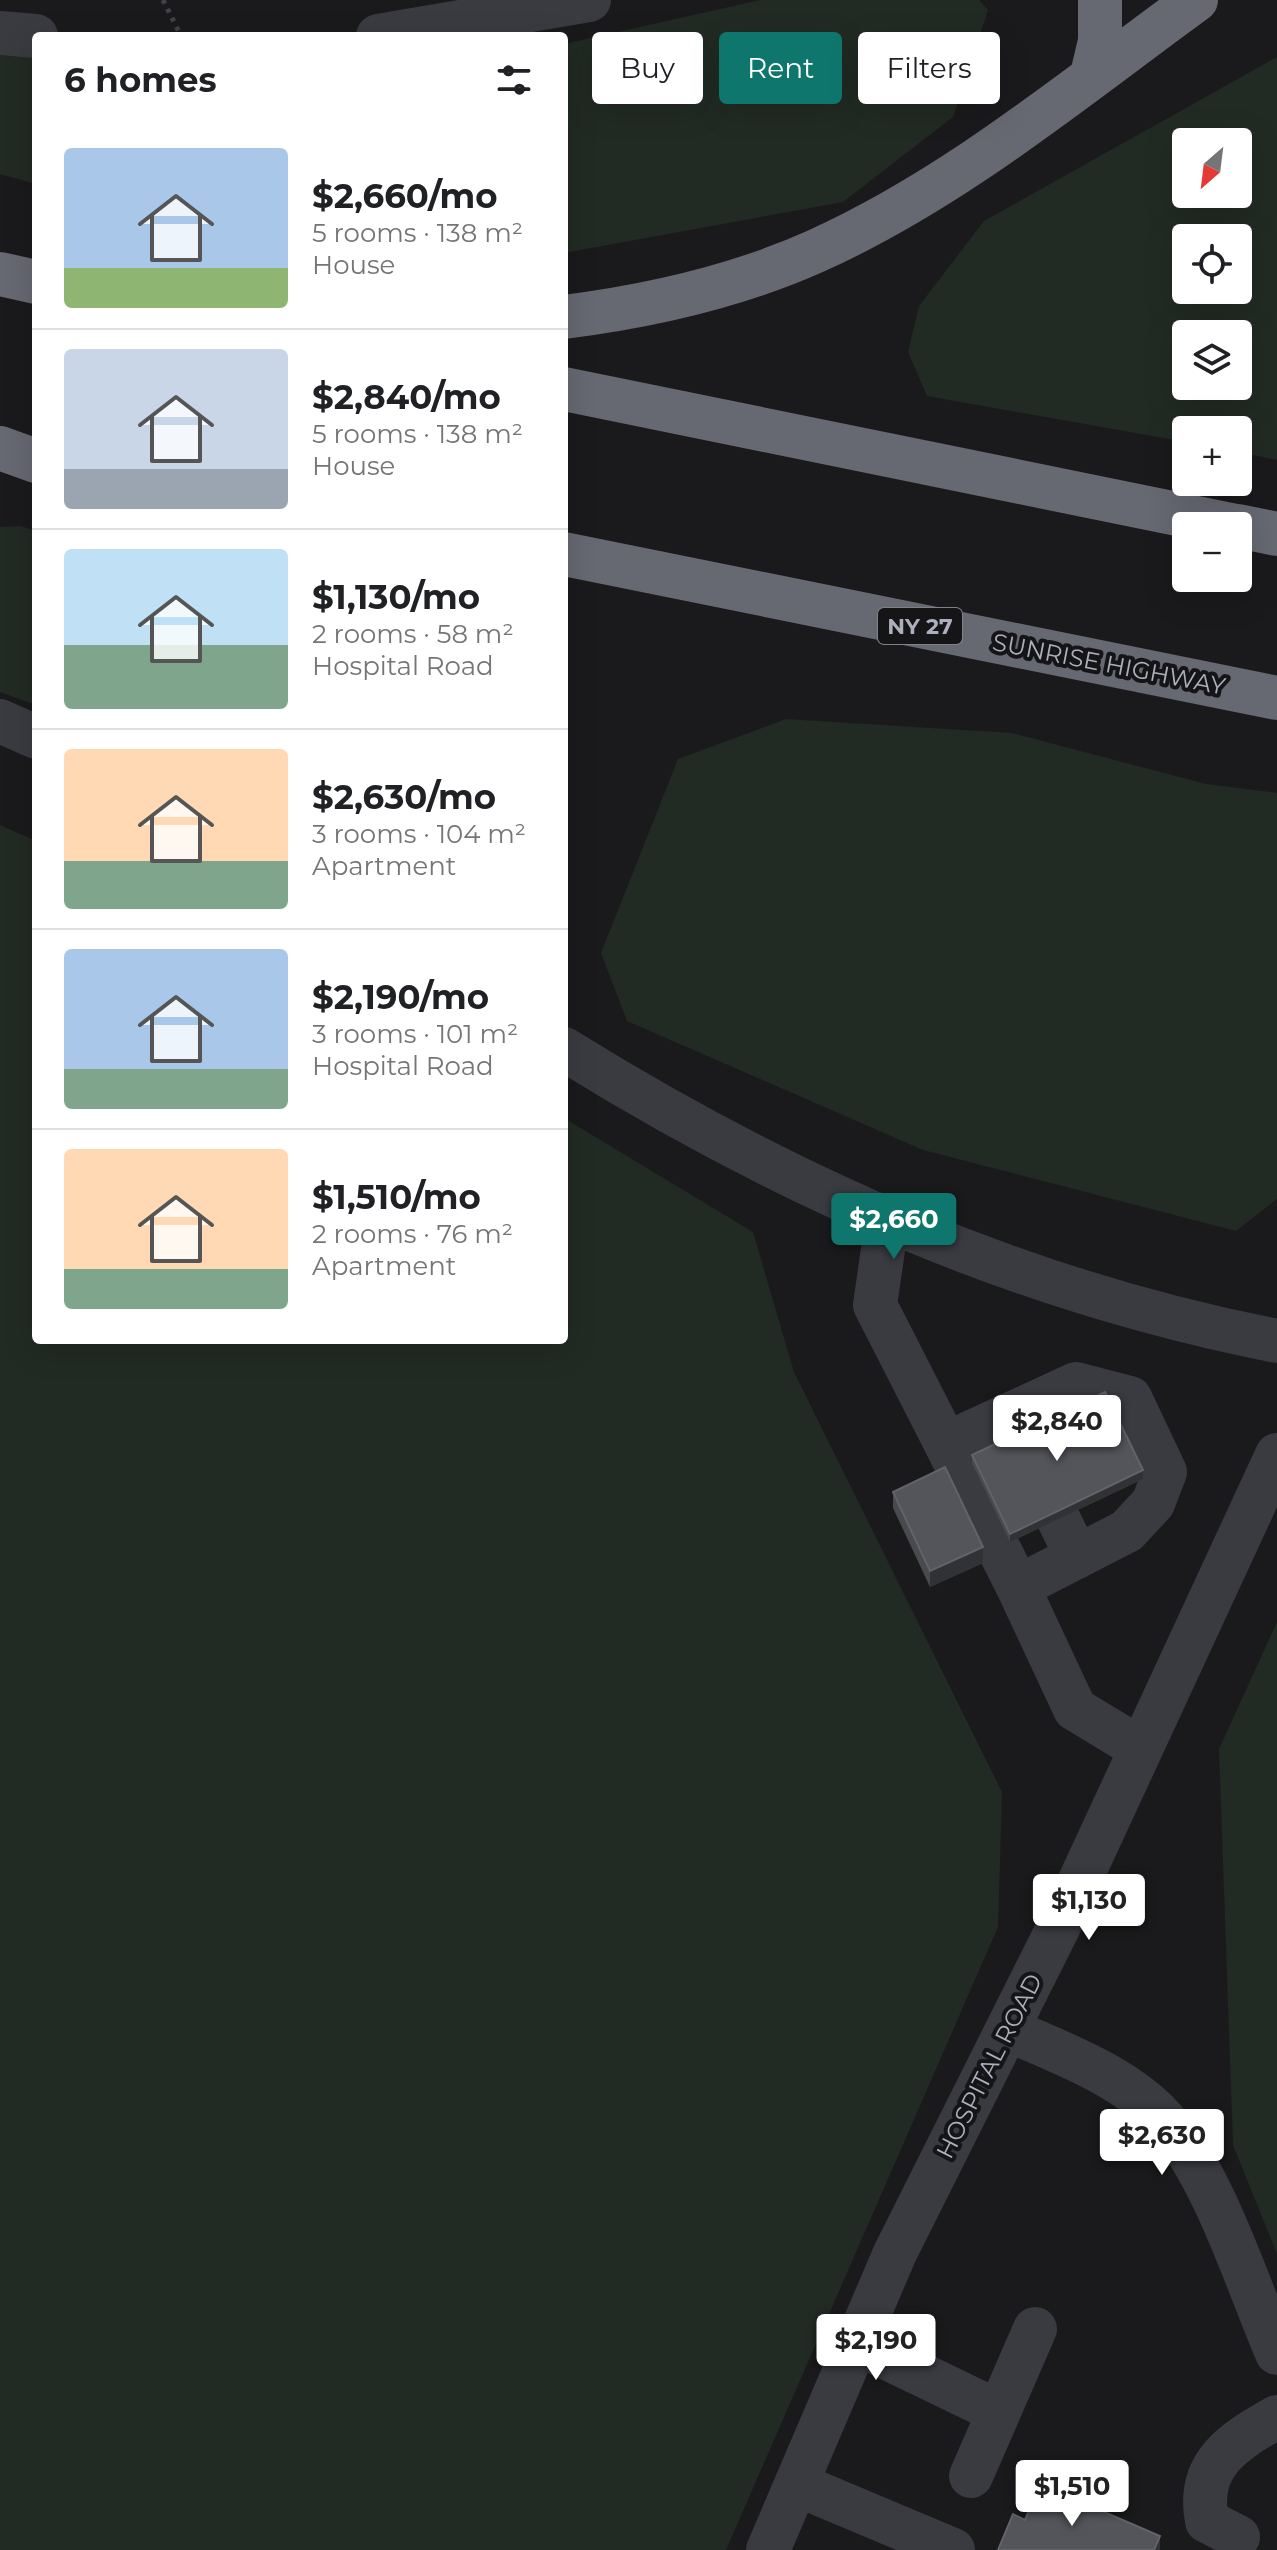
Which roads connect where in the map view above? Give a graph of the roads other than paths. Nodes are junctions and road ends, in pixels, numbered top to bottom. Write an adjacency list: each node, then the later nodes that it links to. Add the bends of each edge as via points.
1 (589, 0): 4 (street)
2 (1100, 0): 7 (highway, via 1100,41)
3 (1196, 0): 7 (highway)
4 (401, 32)
5 (0, 33): 6 (street)
6 (32, 36)
7 (1092, 75): 11 (highway, via 936,184 817,251 689,295)
8 (0, 273): 9 (highway); 10 (highway)
9 (32, 274)
10 (32, 281)
11 (568, 316)
12 (568, 390): 17 (highway)
13 (0, 440): 14 (highway)
14 (32, 447)
15 (0, 448): 16 (highway)
16 (32, 460)
17 (1172, 513)
18 (1252, 529): 19 (highway)
19 (1277, 534)
20 (568, 555): 21 (highway, SUNRISE HIGHWAY / NY 27)
21 (1277, 698)
22 (0, 721): 23 (street)
23 (32, 735)
24 (568, 1051): 25 (street, via 718,1141)
25 (887, 1222): 26 (street, via 971,1257 1146,1313); 27 (street, via 875,1305)
26 (1277, 1341)
27 (946, 1444): 30 (street, via 1012,1429 1060,1406 1076,1384 1130,1398 1165,1472 1153,1503 1117,1513); 31 (street)
28 (1277, 1455): 32 (street, HOSPITAL ROAD)
29 (1058, 1518): 30 (street)
30 (1077, 1557): 31 (street)
31 (1018, 1587): 32 (street, via 1075,1709)
32 (1141, 1749): 33 (street, HOSPITAL ROAD)
33 (1009, 2030): 35 (street, HOSPITAL ROAD, via 895,2253); 36 (street, via 1104,2076 1166,2121 1212,2200)
34 (1035, 2329): 37 (street)
35 (856, 2343): 37 (street); 40 (street, HOSPITAL ROAD)
36 (1277, 2353)
37 (999, 2412): 39 (street)
38 (1277, 2417): 41 (street, via 1232,2442 1202,2499 1207,2521)
39 (971, 2476)
40 (796, 2484): 42 (street, HOSPITAL ROAD); 43 (street)
41 (1238, 2537)
42 (768, 2550)
43 (953, 2550)

